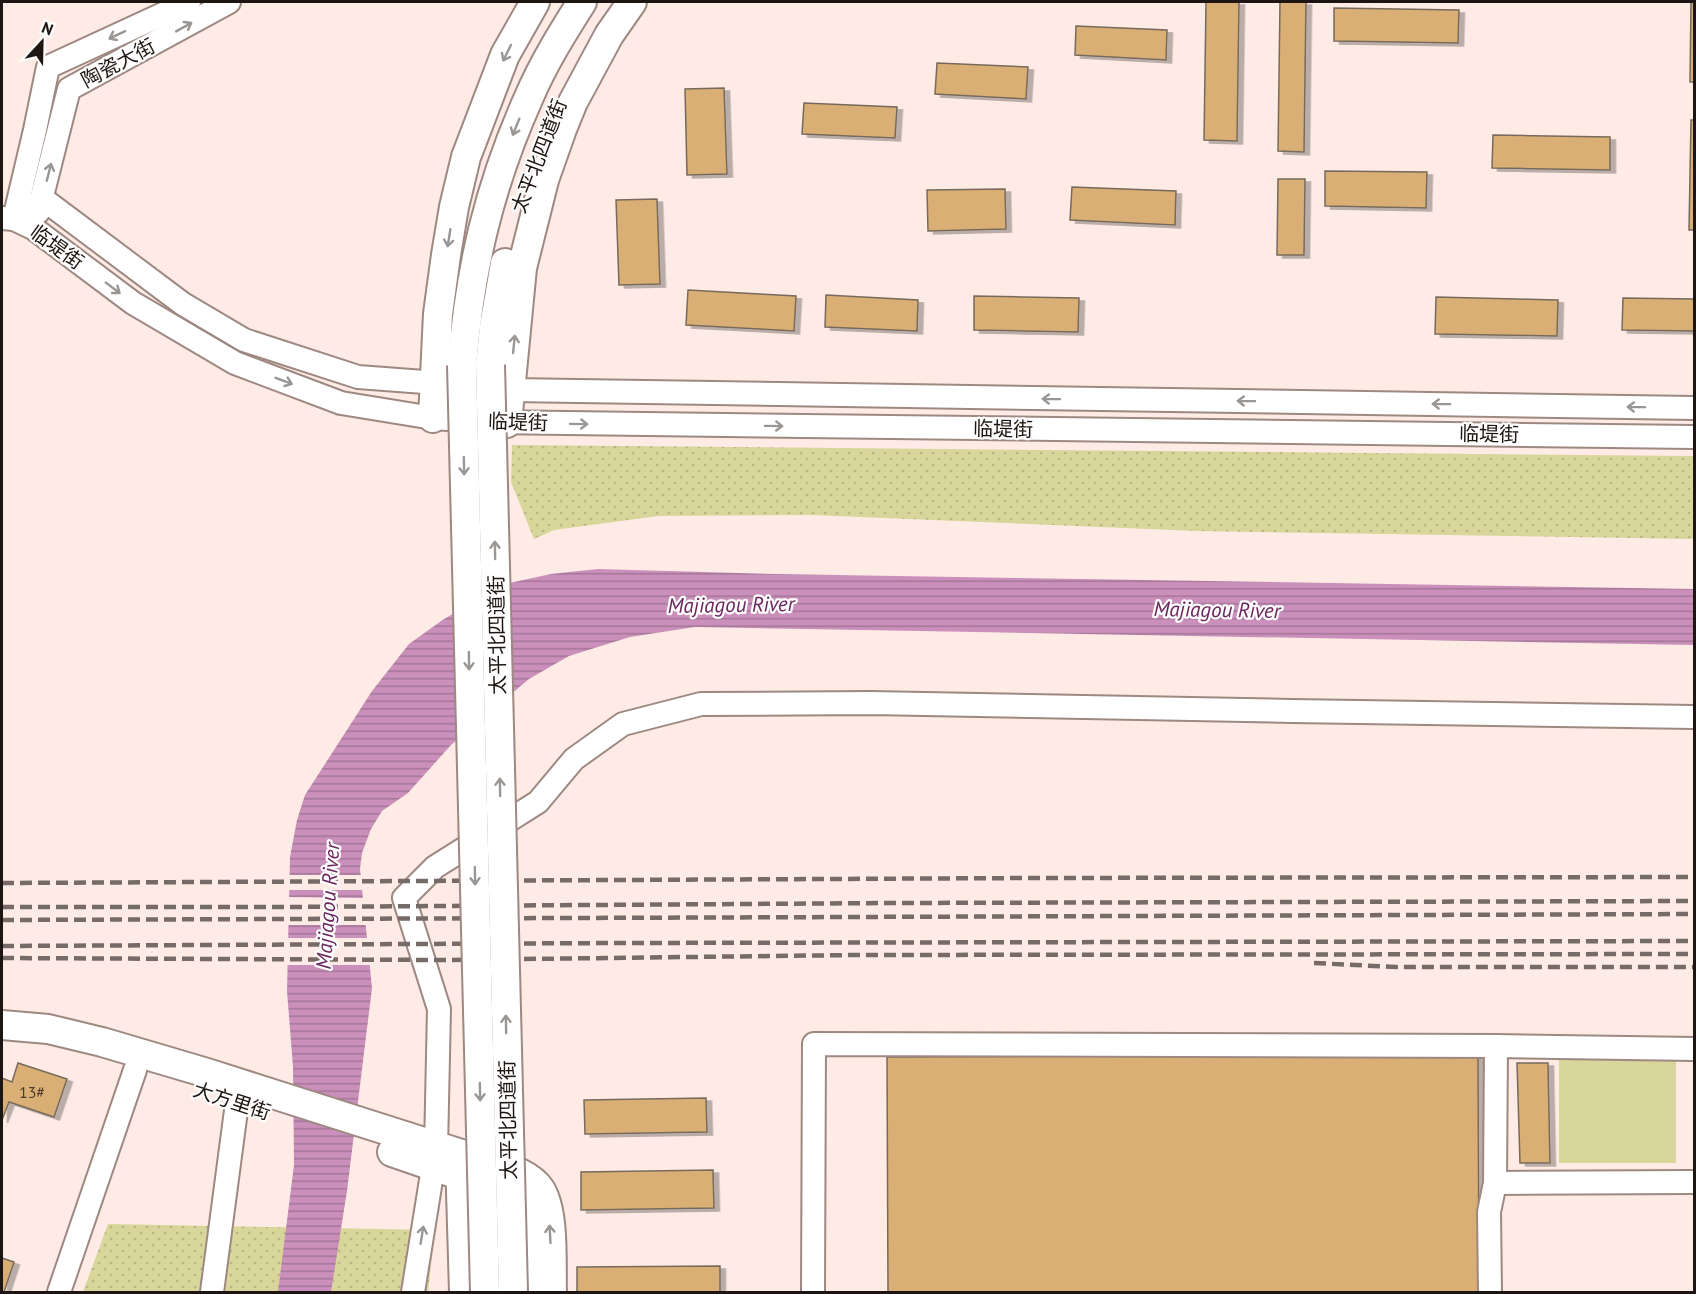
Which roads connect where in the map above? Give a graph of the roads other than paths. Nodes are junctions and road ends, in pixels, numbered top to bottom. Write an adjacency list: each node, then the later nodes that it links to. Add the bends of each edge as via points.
1 (189, 2): 8 (street, 陶瓷大街, one-way to 8, via 48,67)
2 (229, 2): 7 (street, 陶瓷大街, one-way to 2, via 69,89)
3 (535, 2): 9 (main road, one-way to 9, via 505,55 466,157 446,255)
4 (582, 2): 29 (main road, 太平北四道街, one-way to 29, bridge, via 529,95 496,180 476,259 462,365)
5 (615, 2): 30 (main road, 太平北四道街, one-way to 5, bridge, via 490,365 502,276 527,183 557,105)
6 (632, 2): 10 (main road, 太平北四道街, one-way to 6, via 522,268 544,180 573,102 609,35)
7 (43, 199): 8 (street, 临堤街); 9 (street, 临堤街, via 183,304 244,340 358,378)
8 (16, 222): 12 (street, 临堤街, one-way to 12, via 133,303 235,363 341,403)
9 (434, 383): 10 (street, 临堤街); 12 (main road)
10 (510, 390): 11 (street, 临堤街, one-way to 10); 13 (main road, 太平北四道街)
11 (1695, 408)
12 (433, 418): 13 (street, 临堤街)
13 (507, 423): 14 (street, 临堤街, one-way to 14)
14 (1695, 437)
15 (1695, 717): 22 (street, via 871,703 701,704 623,724 574,759 538,802 435,867 404,898 439,1009)
16 (2, 1025): 21 (main road, 大方里街, via 77,1035)
17 (2, 1044): 20 (main road, 大方里街, via 66,1048)
18 (1496, 1046): 19 (street); 24 (street); 33 (street, via 814,1044)
19 (1695, 1049)
20 (135, 1070): 21 (main road, 大方里街); 25 (street)
21 (240, 1094): 22 (main road, 大方里街); 26 (street)
22 (447, 1160): 27 (street, one-way to 22); 28 (main road); 31 (main road, via 500,1189 521,1208 528,1221); 32 (main road, one-way to 22, via 548,1208 540,1188 518,1172)
23 (1695, 1182): 24 (street)
24 (1496, 1183): 34 (street, via 1489,1212)
25 (59, 1293)
26 (212, 1293)
27 (413, 1293)
28 (464, 1293)
29 (485, 1293)
30 (513, 1293)
31 (533, 1293)
32 (552, 1293)
33 (813, 1293)
34 (1490, 1293)

